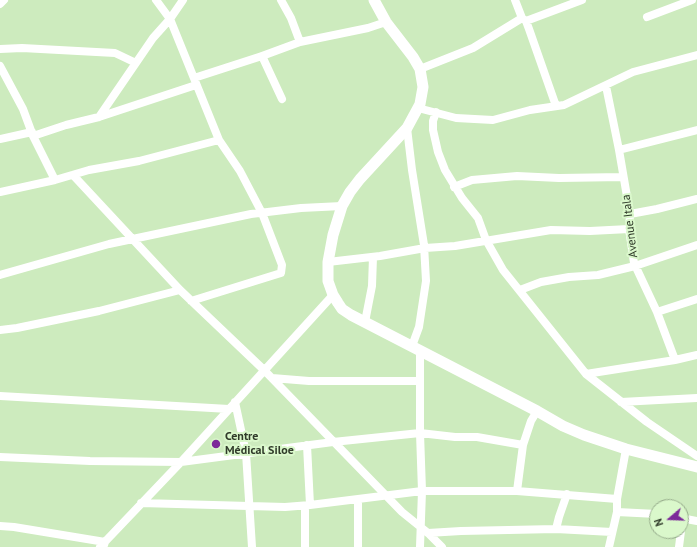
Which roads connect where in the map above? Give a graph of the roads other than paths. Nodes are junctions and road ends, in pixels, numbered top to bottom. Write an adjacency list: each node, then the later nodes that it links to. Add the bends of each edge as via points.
1 (4, 0): 9 (street)
2 (156, 0): 11 (street)
3 (183, 0): 11 (street)
4 (281, 0): 14 (street)
5 (374, 0): 13 (main road)
6 (515, 0): 12 (street)
7 (582, 0): 12 (street)
8 (692, 0): 10 (street)
9 (0, 4)
10 (647, 17)
11 (170, 19): 18 (street); 21 (street)
12 (524, 19): 20 (street, via 473,48); 24 (street)
13 (386, 22): 14 (street); 20 (main road)
14 (300, 42): 17 (street)
15 (0, 48): 18 (street, via 115,53)
16 (697, 55): 22 (street, via 633,72)
17 (262, 56): 21 (street); 23 (street)
18 (136, 63): 27 (street)
19 (0, 66): 30 (street)
20 (420, 69): 25 (main road, via 422,87)
21 (195, 81): 27 (street); 32 (street)
22 (606, 86): 24 (street, via 568,104); 33 (street, Avenue Itala)
23 (282, 99)
24 (556, 106): 26 (street, via 491,120 456,118)
25 (418, 108): 26 (street); 28 (main road)
26 (436, 112): 37 (street, via 433,130 438,152)
27 (99, 116): 30 (street)
28 (407, 128): 40 (main road, via 360,179); 47 (street)
29 (697, 130): 33 (street)
30 (33, 134): 31 (street); 36 (street)
31 (0, 139)
32 (219, 140): 34 (street); 41 (street, via 240,171)
33 (619, 150): 35 (street, Avenue Itala)
34 (73, 175): 36 (street); 44 (street)
35 (623, 176): 37 (street, via 517,176 472,180); 42 (street, Avenue Itala)
36 (54, 180): 38 (street)
37 (454, 187): 45 (street, via 478,218)
38 (0, 192)
39 (697, 198): 42 (street)
40 (342, 206): 41 (street); 49 (main road)
41 (262, 213): 44 (street); 56 (street, via 281,260 281,273)
42 (630, 214): 43 (street, Avenue Itala)
43 (629, 229): 45 (street, via 551,230); 50 (street, Avenue Itala)
44 (131, 239): 51 (street); 52 (street)
45 (486, 240): 47 (street); 53 (street, via 503,270)
46 (697, 245): 50 (street)
47 (425, 248): 48 (street); 60 (street, via 426,284)
48 (373, 257): 49 (street); 58 (street, via 372,286)
49 (328, 262): 54 (main road, via 328,281)
50 (635, 266): 53 (street, via 598,275 541,282); 57 (street, Avenue Itala)
51 (0, 275)
52 (180, 290): 56 (street); 59 (street, via 99,311)
53 (520, 290): 64 (street)
54 (333, 295): 58 (main road, via 342,309); 63 (street)
55 (697, 299): 57 (street)
56 (191, 301): 63 (street)
57 (657, 312): 62 (street, Avenue Itala)
58 (365, 322): 60 (main road)
59 (0, 330)
60 (416, 348): 66 (street); 72 (main road)
61 (697, 355): 62 (street)
62 (674, 360): 64 (street)
63 (264, 370): 65 (street); 69 (street)
64 (586, 374): 70 (street)
65 (272, 378): 66 (street, via 309,381); 74 (street)
66 (420, 381): 73 (street)
67 (0, 396): 71 (street)
68 (697, 398): 70 (street)
69 (235, 402): 71 (street); 80 (street)
70 (621, 402): 79 (street)
71 (229, 409): 83 (street)
72 (537, 411): 75 (street); 78 (main road, via 584,435)
73 (420, 433): 74 (street); 75 (street, via 477,437); 85 (street)
74 (333, 442): 76 (street); 88 (street)
75 (523, 444): 86 (street)
76 (307, 445): 80 (street); 92 (street)
77 (697, 447): 79 (street)
78 (626, 449): 84 (main road); 90 (street)
79 (688, 450): 81 (street)
80 (246, 453): 83 (street); 93 (street)
81 (697, 456)
82 (0, 458): 83 (street)
83 (182, 462): 91 (street)
84 (697, 467)
85 (422, 491): 86 (street); 88 (street); 97 (street)
86 (517, 491): 87 (street)
87 (568, 494): 90 (street); 98 (street)
88 (385, 495): 89 (street); 97 (street)
89 (358, 499): 92 (street); 104 (street)
90 (618, 499): 94 (street)
91 (141, 504): 93 (street); 101 (street)
92 (308, 506): 93 (street); 103 (street)
93 (248, 507): 102 (street)
94 (617, 512): 95 (street); 99 (street)
95 (649, 514)
96 (0, 526): 101 (street, via 14,526)
97 (420, 528): 100 (street); 105 (street)
98 (556, 529): 99 (street); 100 (street)
99 (612, 532): 107 (street)
100 (428, 533): 106 (street)
101 (103, 545)
102 (252, 547)
103 (305, 547)
104 (358, 547)
105 (420, 547)
106 (442, 547)
107 (609, 547)

